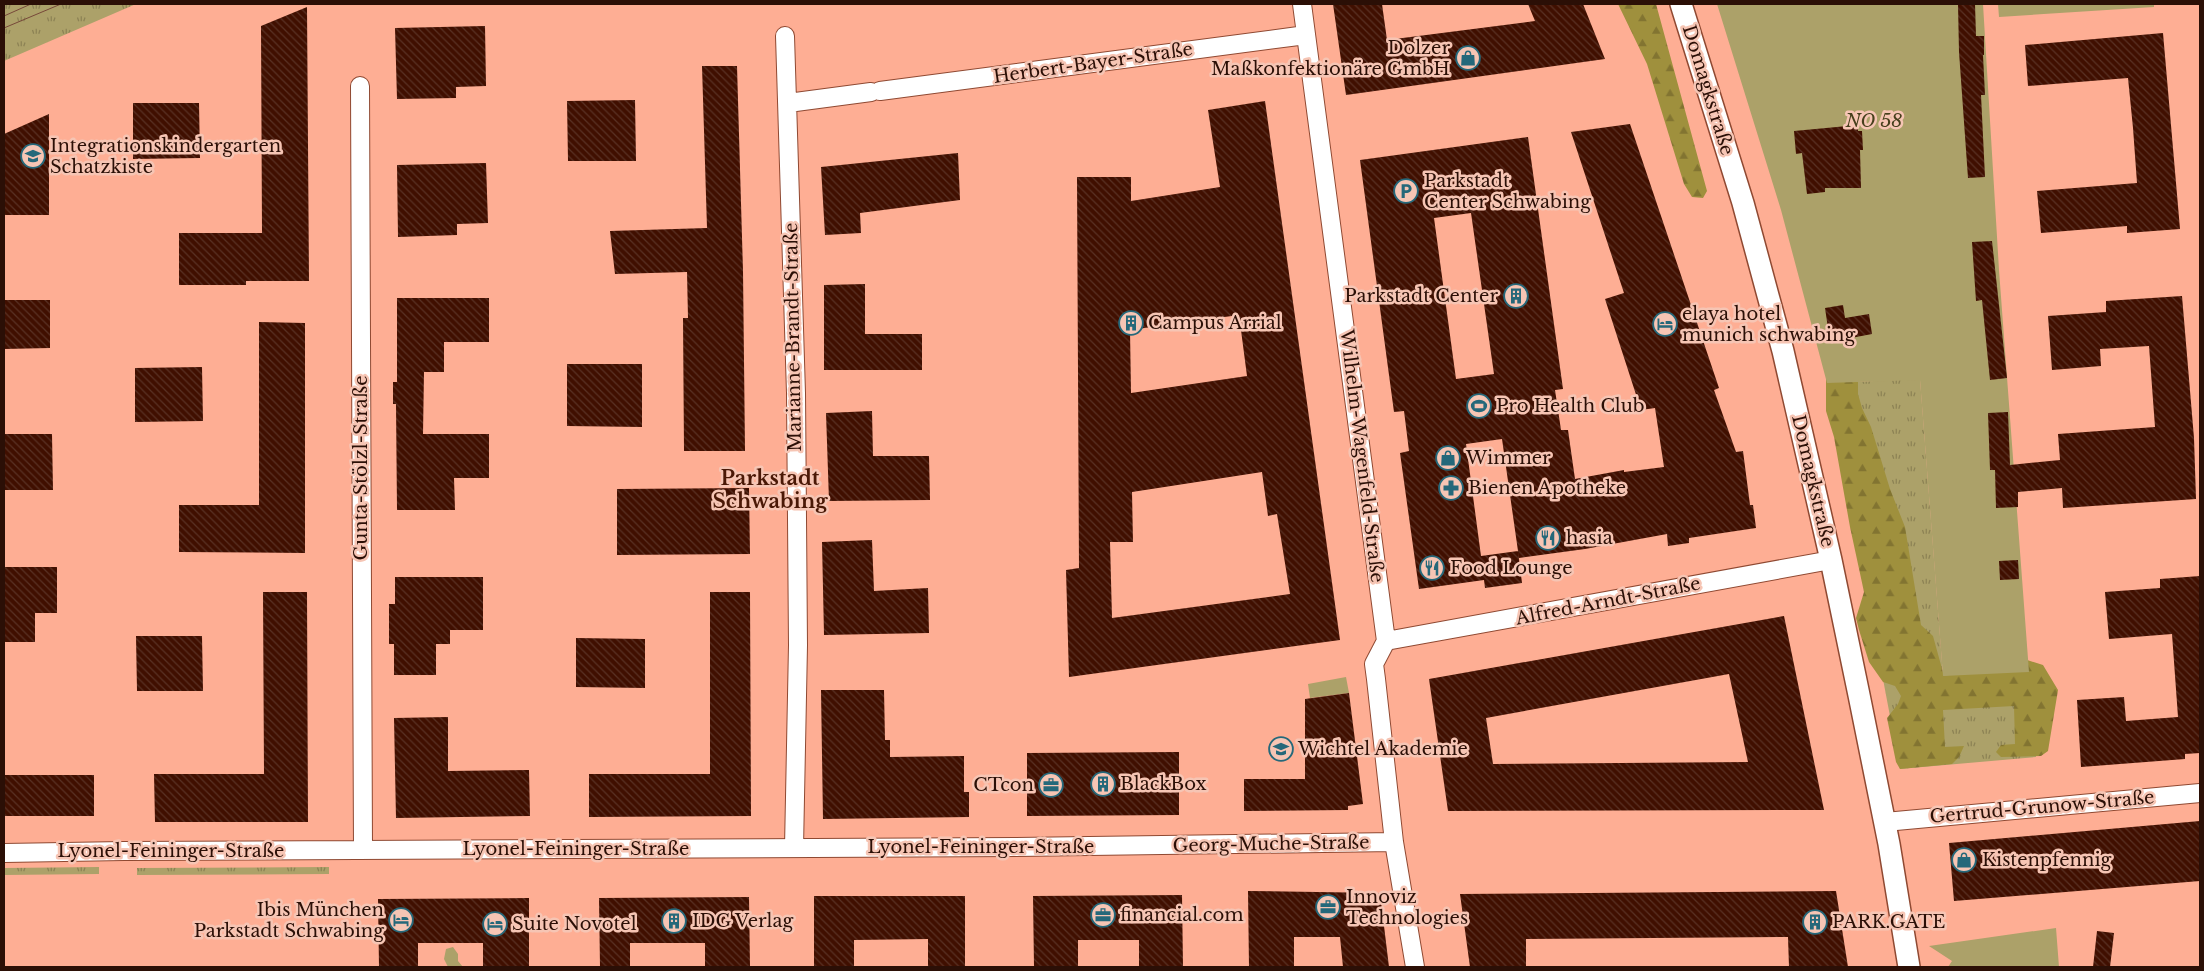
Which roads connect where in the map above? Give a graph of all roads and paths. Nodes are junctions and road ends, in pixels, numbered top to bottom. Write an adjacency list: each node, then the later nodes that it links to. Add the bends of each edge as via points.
1 (1302, 4): 3 (street, Wilhelm-Wagenfeld-Straße)
2 (1681, 4): 7 (street, Domagkstraße, via 1743,203 1783,350)
3 (1306, 35): 6 (street, Herbert-Bayer-Straße); 8 (street, Wilhelm-Wagenfeld-Straße)
4 (785, 36): 6 (street, Marianne-Brandt-Straße)
5 (360, 86): 14 (street, Gunta-Stölzl-Straße)
6 (788, 103): 13 (street, Marianne-Brandt-Straße, via 798,578)
7 (1831, 560): 8 (street, Alfred-Arndt-Straße); 10 (street, Domagkstraße)
8 (1386, 641): 11 (street, via 1374,664)
9 (2200, 793): 10 (street, Gertrud-Grunow-Straße)
10 (1884, 822): 17 (street, Domagkstraße)
11 (1394, 842): 12 (street, Georg-Muche-Straße); 16 (street)
12 (1148, 846): 13 (street, Lyonel-Feininger-Straße)
13 (794, 848): 14 (street, Lyonel-Feininger-Straße)
14 (363, 850): 15 (street, Lyonel-Feininger-Straße)
15 (4, 853)
16 (1415, 967)
17 (1910, 967)

